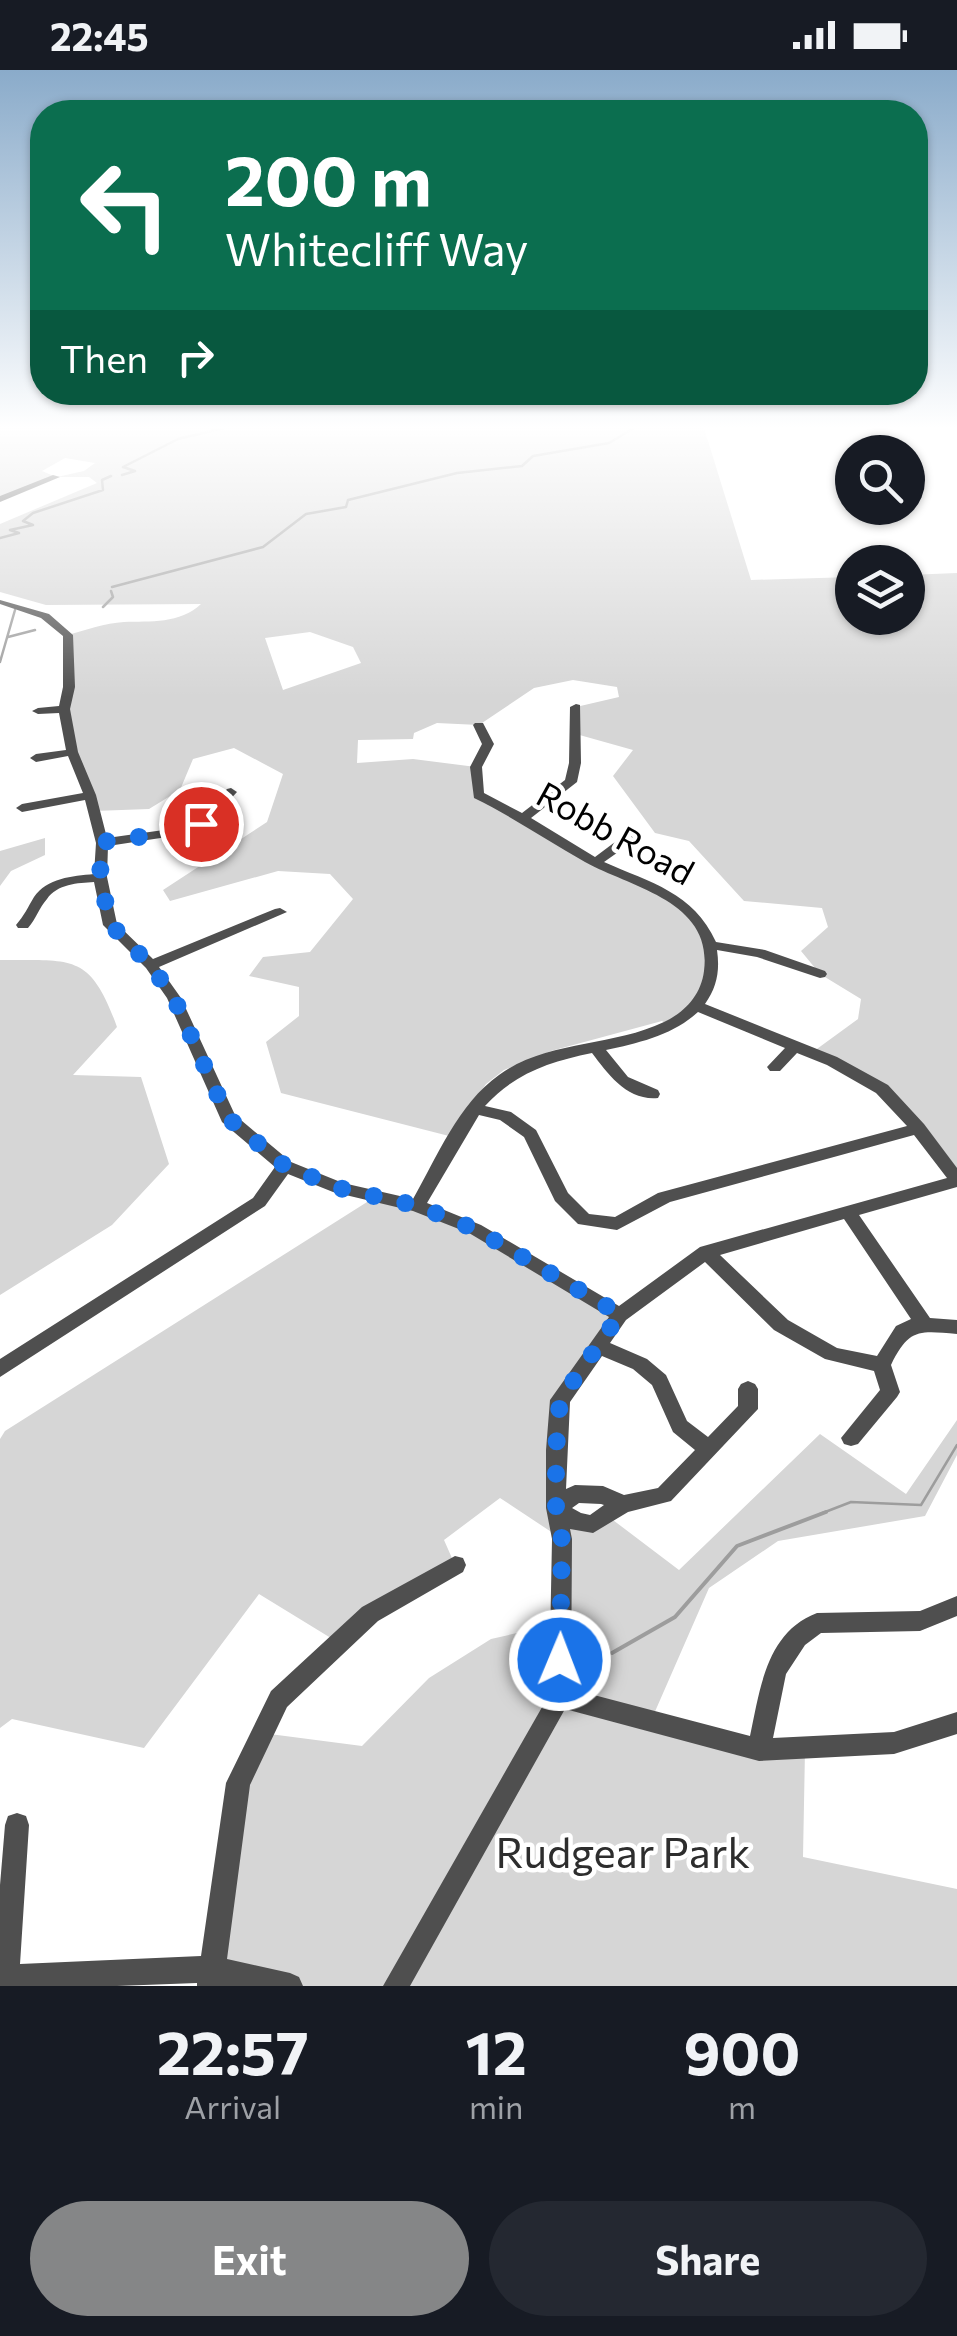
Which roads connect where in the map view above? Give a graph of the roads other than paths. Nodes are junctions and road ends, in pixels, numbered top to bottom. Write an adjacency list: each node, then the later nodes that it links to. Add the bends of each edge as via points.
1 (3, 602): 2 (street, via 45,616 68,634)
2 (66, 654): 3 (street); 5 (street)
3 (46, 657)
4 (576, 707): 13 (street, via 571,782)
5 (64, 709): 6 (street); 8 (street)
6 (38, 711)
7 (479, 724): 13 (street, Robb Road, via 488,744 476,766 478,794)
8 (72, 752): 9 (street); 11 (street)
9 (36, 758)
10 (231, 792): 15 (street, via 196,829)
11 (90, 795): 12 (street); 15 (street)
12 (22, 808)
13 (525, 816): 16 (street, Robb Road)
14 (636, 833): 16 (street)
15 (102, 842): 17 (street)
16 (596, 862): 20 (street, Robb Road, via 673,896 699,917)
17 (100, 876): 19 (street, via 47,889); 21 (street, via 110,924)
18 (280, 912): 21 (street)
19 (22, 925)
20 (712, 945): 22 (street); 23 (street, via 712,974)
21 (151, 966): 30 (street, via 174,998 228,1118)
22 (820, 974)
23 (698, 1007): 24 (street, via 669,1026); 25 (street)
24 (595, 1046): 27 (street, via 622,1081); 28 (street, via 522,1068 489,1090)
25 (793, 1048): 26 (street); 29 (street, via 882,1088)
26 (775, 1067)
27 (652, 1094)
28 (475, 1109): 29 (street, via 505,1116 530,1134 561,1197 584,1220 617,1224 664,1197); 32 (street)
29 (918, 1128): 31 (street)
30 (285, 1166): 32 (street, via 339,1188); 40 (street, via 259,1202)
31 (957, 1180): 33 (street)
32 (418, 1206): 35 (street, via 475,1229)
33 (848, 1212): 34 (street); 36 (street)
34 (706, 1252): 35 (street); 39 (street, via 781,1325 832,1354)
35 (620, 1314): 38 (street)
36 (923, 1322): 37 (street); 39 (street, via 895,1336)
37 (957, 1327)
38 (598, 1346): 43 (street, via 659,1380 680,1426); 44 (street, via 560,1400)
39 (882, 1365): 42 (street, via 890,1392)
40 (0, 1369)
41 (748, 1389): 43 (street, via 748,1410)
42 (851, 1438)
43 (709, 1450): 44 (street, via 664,1495 624,1504 575,1494)
44 (556, 1508): 47 (street, via 562,1540)
45 (455, 1565): 51 (street, via 370,1614 279,1699 238,1784)
46 (957, 1606): 49 (street, via 920,1622 817,1623 806,1630 775,1670)
47 (560, 1697): 49 (street); 54 (street)
48 (957, 1723): 49 (street, via 894,1743)
49 (759, 1750)
50 (17, 1825): 52 (street)
51 (210, 1978): 52 (street); 53 (street)
52 (4, 1980)
53 (290, 1986)
54 (396, 1986)

